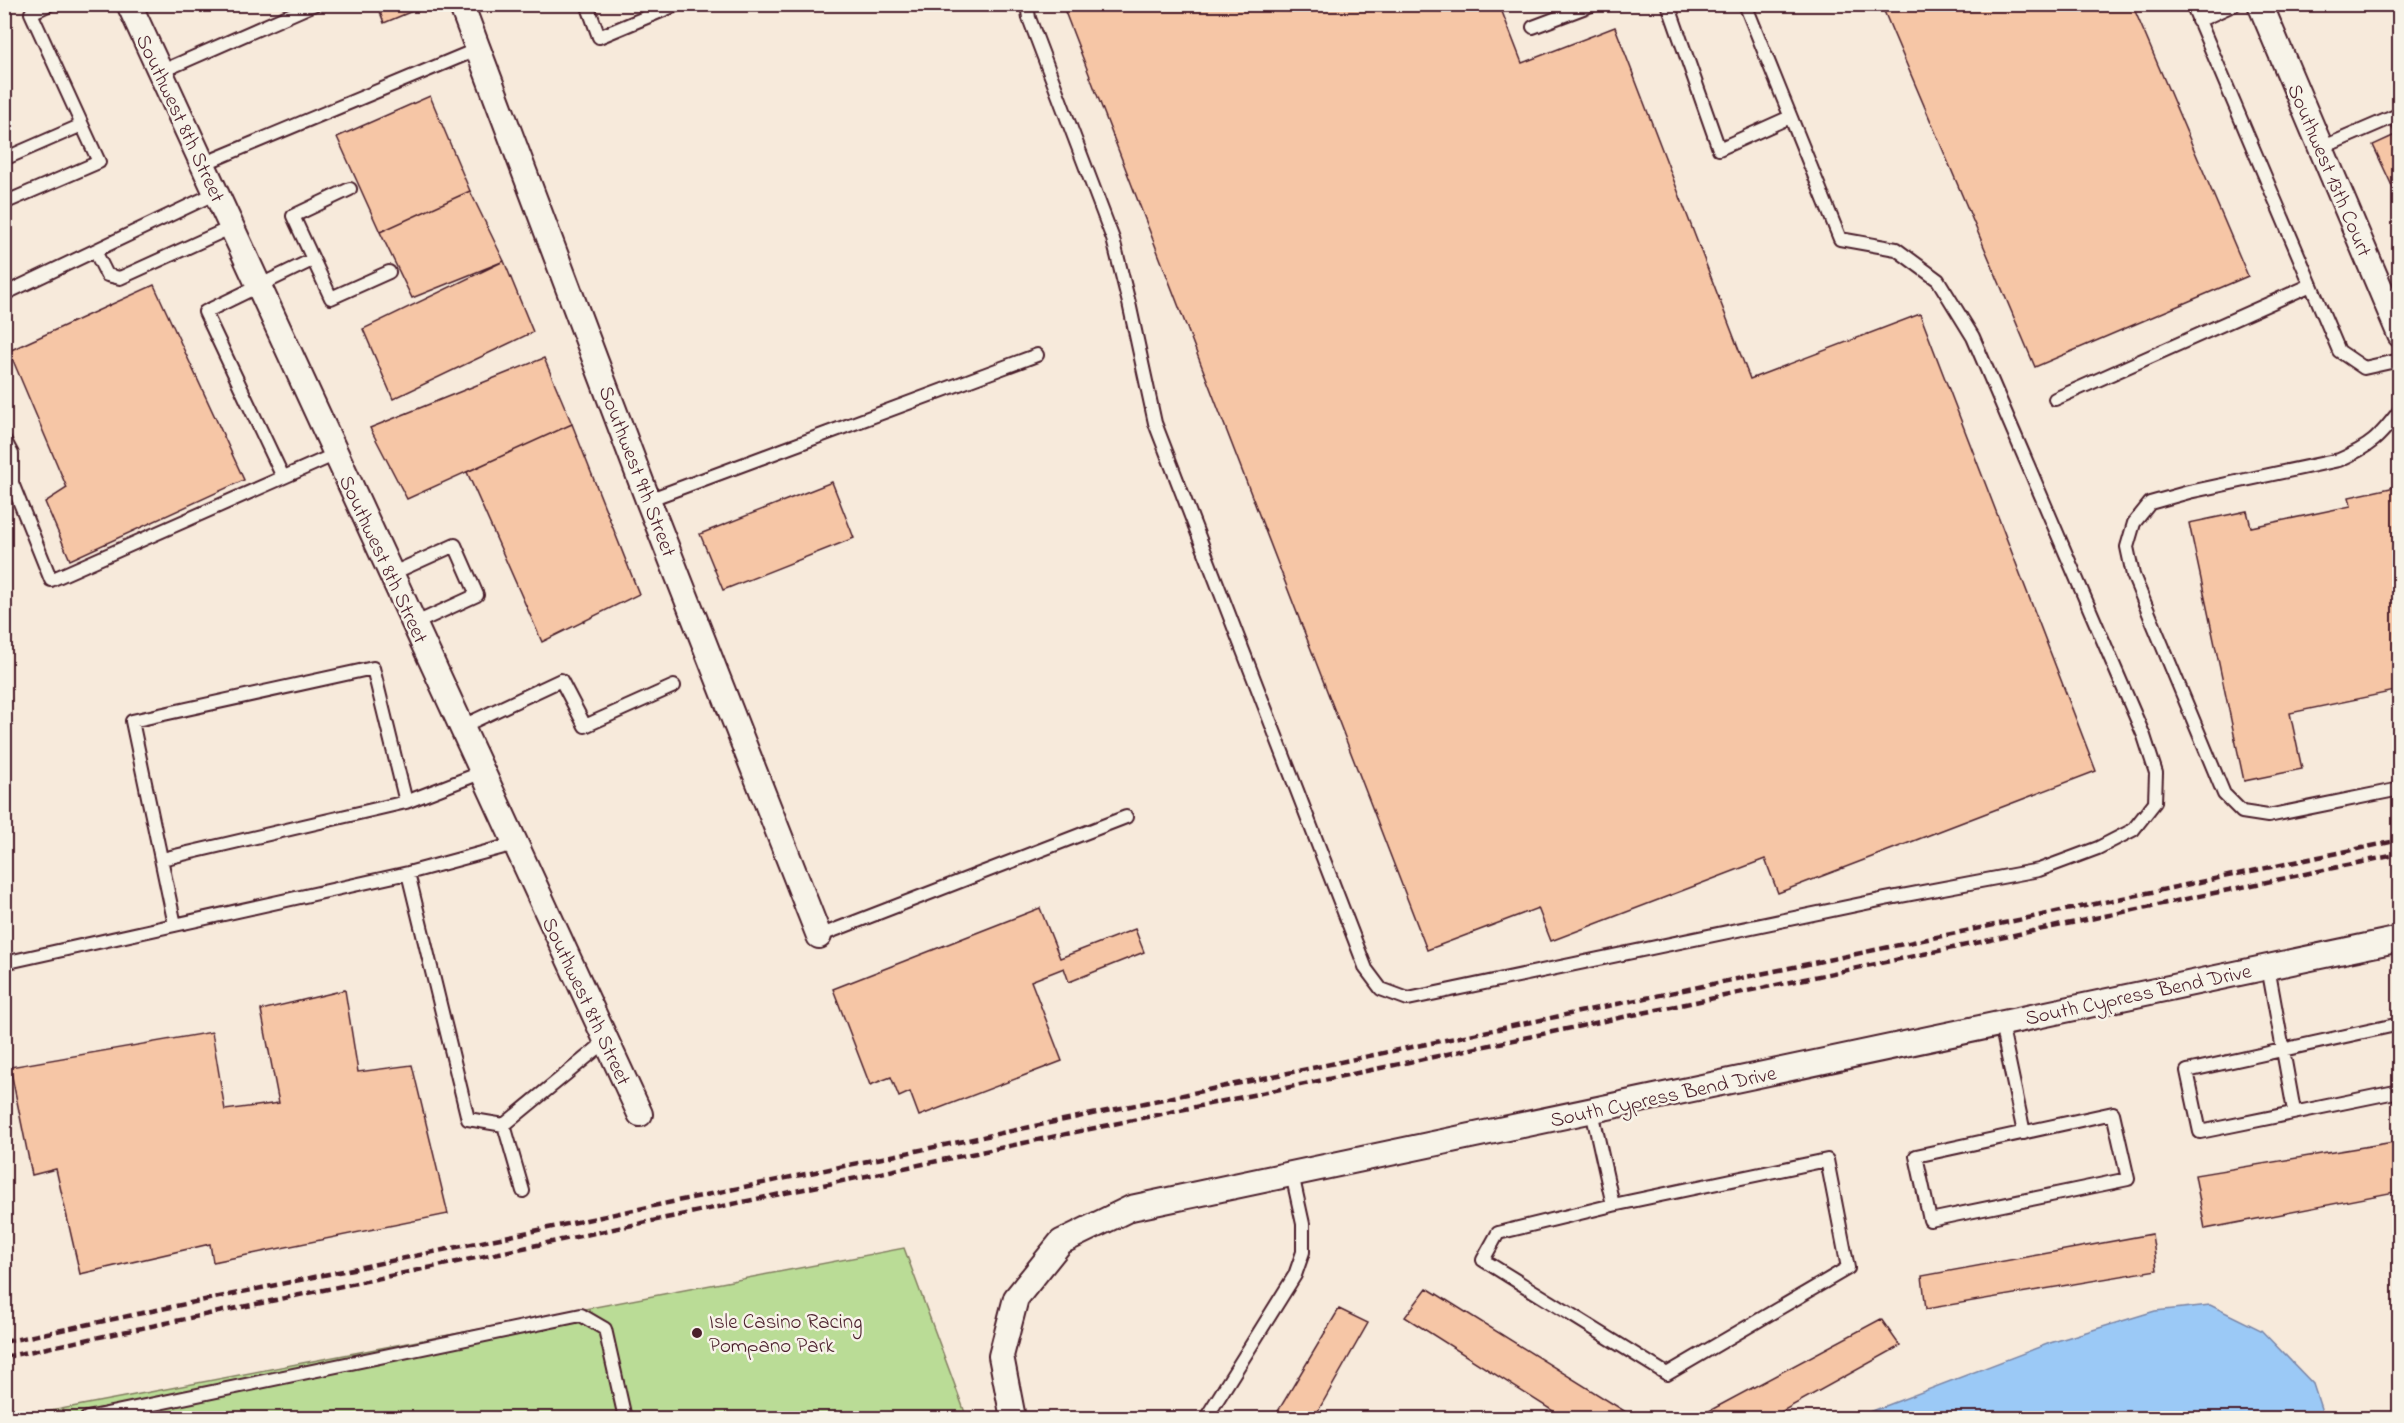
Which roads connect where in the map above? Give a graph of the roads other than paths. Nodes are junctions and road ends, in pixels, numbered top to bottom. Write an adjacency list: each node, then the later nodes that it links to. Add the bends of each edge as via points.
1 (50, 4): 20 (lane, via 31,13)
2 (129, 4): 17 (street, Southwest 8th Street)
3 (315, 4): 17 (lane)
4 (462, 4): 16 (street, Southwest 9th Street)
5 (587, 4): 6 (lane, via 599,37)
6 (678, 4)
7 (1027, 4): 19 (lane, via 1113,239 1160,434 1366,969 1381,989 1408,999 2039,870 2133,830 2155,802 2156,773 2144,736 1972,337 1938,280 1896,249 1840,239)
8 (1594, 4): 15 (lane)
9 (1668, 4): 19 (lane, via 1719,149)
10 (1745, 4): 19 (lane)
11 (2192, 4): 14 (lane)
12 (2235, 4): 14 (lane)
13 (2260, 4): 21 (street, Southwest 13th Court)
14 (2198, 21): 31 (lane)
15 (1533, 27)
16 (478, 49): 23 (lane); 42 (street, Southwest 9th Street)
17 (160, 72): 23 (street, Southwest 8th Street)
18 (2400, 114): 21 (lane)
19 (1790, 117)
20 (82, 125): 22 (lane); 26 (lane, via 99,162)
21 (2321, 148): 34 (street, Southwest 13th Court)
22 (4, 159)
23 (202, 164): 25 (street, Southwest 8th Street)
24 (350, 189): 29 (lane, via 293,216)
25 (216, 193): 27 (street, Southwest 8th Street); 28 (lane)
26 (4, 203)
27 (232, 227): 28 (lane, via 120,278 107,275); 32 (street, Southwest 8th Street)
28 (95, 251): 33 (lane)
29 (312, 260): 30 (lane, via 331,298); 32 (lane)
30 (388, 272)
31 (2311, 285): 36 (lane, via 2339,351 2364,368); 37 (lane)
32 (258, 286): 40 (street, Southwest 8th Street); 41 (lane, via 205,312)
33 (4, 294)
34 (2400, 335)
35 (1037, 355): 42 (lane)
36 (2400, 360)
37 (2055, 399)
38 (2400, 410): 48 (lane, via 2380,437 2339,460 2150,503 2134,523 2127,547 2133,575 2224,794 2242,812 2268,816)
39 (4, 439): 41 (lane, via 12,454 12,483 51,580)
40 (336, 454): 41 (lane); 43 (street, Southwest 8th Street)
41 (283, 477)
42 (648, 500): 55 (street, Southwest 9th Street)
43 (391, 574): 44 (street, Southwest 8th Street); 44 (lane, via 454,545 477,595)
44 (414, 624): 46 (street, Southwest 8th Street)
45 (674, 686): 46 (lane, via 585,726 561,680)
46 (461, 727): 47 (street, Southwest 8th Street)
47 (483, 772): 49 (lane); 51 (street, Southwest 8th Street)
48 (2400, 789)
49 (406, 802): 52 (lane); 52 (lane, via 373,668 132,721)
50 (1126, 817): 55 (lane)
51 (515, 844): 53 (lane); 61 (street, Southwest 8th Street)
52 (162, 860): 54 (lane)
53 (408, 873): 54 (lane); 67 (lane, via 468,1119)
54 (175, 925): 57 (lane)
55 (819, 936)
56 (2400, 939): 58 (street, South Cypress Bend Drive)
57 (4, 963)
58 (2268, 967): 59 (street, South Cypress Bend Drive); 62 (lane)
59 (2001, 1023): 64 (street, South Cypress Bend Drive); 68 (lane)
60 (2400, 1024): 62 (lane)
61 (606, 1041): 66 (street, Southwest 8th Street); 67 (lane)
62 (2283, 1049): 65 (lane); 65 (lane, via 2187,1071 2200,1132)
63 (2400, 1090): 65 (lane)
64 (1592, 1111): 69 (street, South Cypress Bend Drive); 71 (lane)
65 (2294, 1111)
66 (639, 1114)
67 (504, 1125): 70 (lane)
68 (2024, 1133): 68 (lane, via 2113,1113 2128,1179 1930,1220 1916,1156)
69 (1292, 1174): 74 (street, South Cypress Bend Drive, via 1131,1209 1061,1242 1016,1298 1001,1356); 75 (lane, via 1303,1224 1304,1252 1295,1275)
70 (523, 1191)
71 (1613, 1205): 71 (lane, via 1827,1160 1848,1268 1667,1374 1483,1260 1498,1233)
72 (87, 1419): 73 (lane, via 581,1315 605,1329)
73 (625, 1419)
74 (1013, 1419)
75 (1206, 1419)

